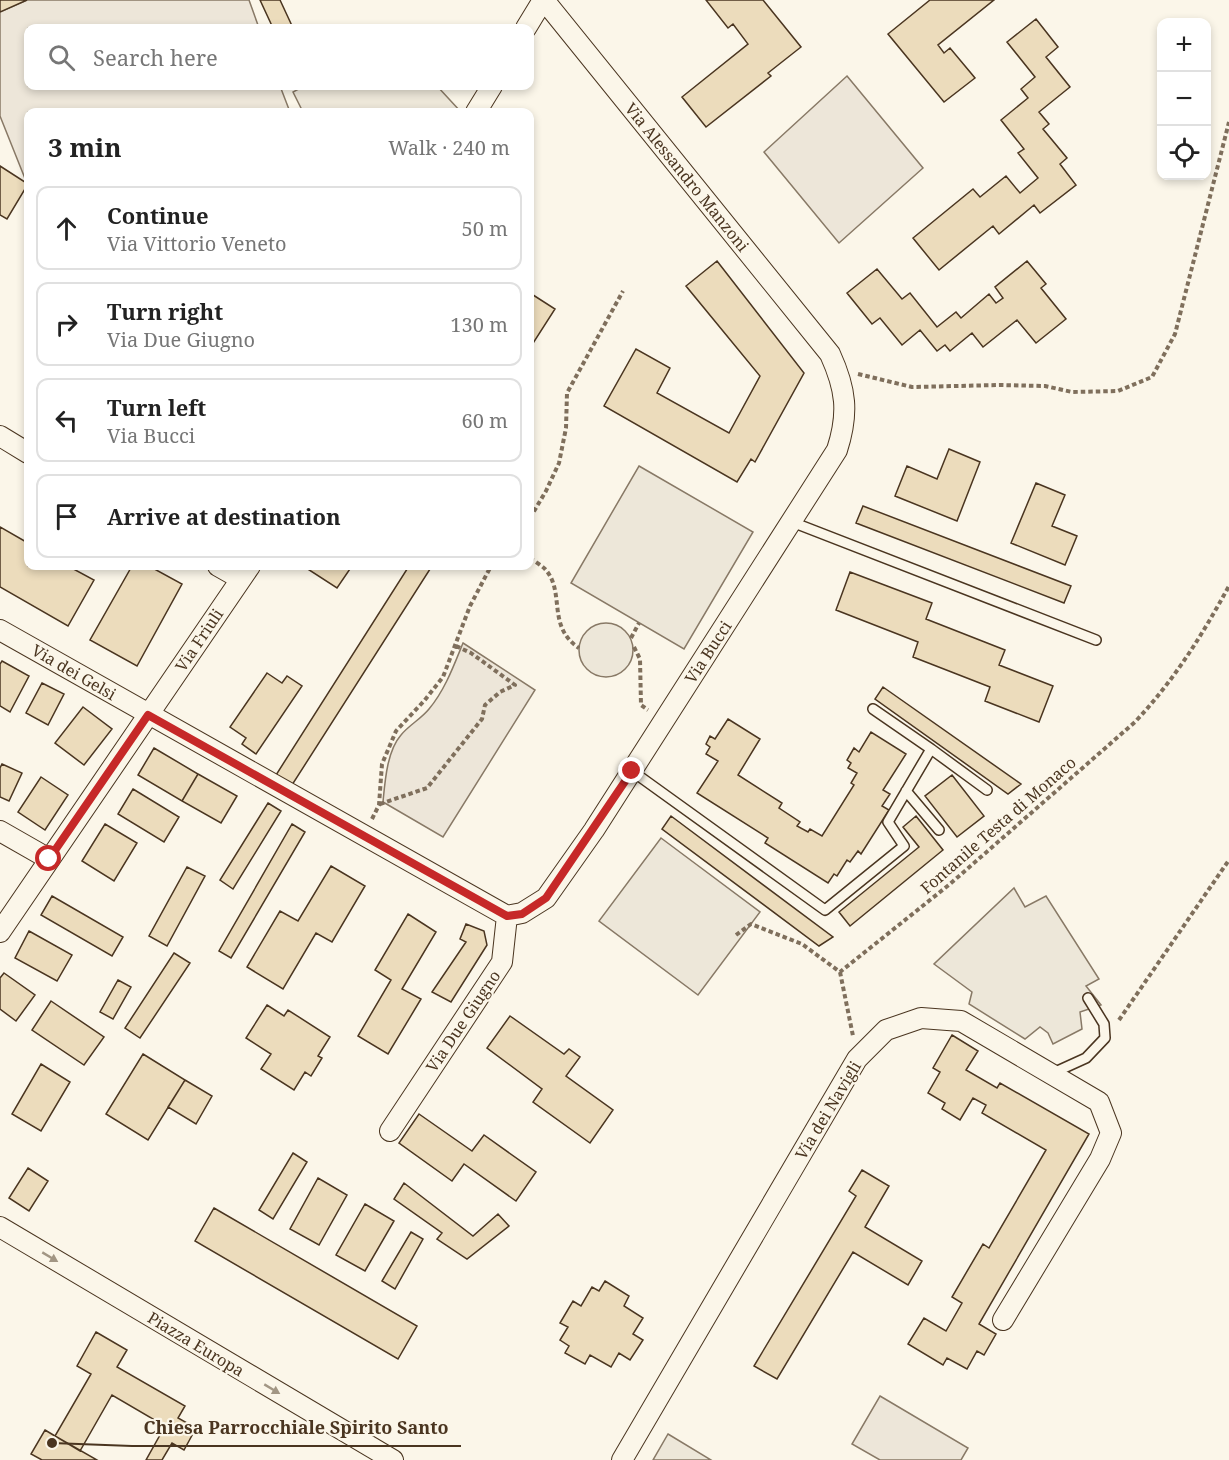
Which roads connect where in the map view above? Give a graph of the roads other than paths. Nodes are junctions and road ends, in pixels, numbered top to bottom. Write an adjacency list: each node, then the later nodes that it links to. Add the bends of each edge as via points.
1 (544, 0): 2 (street); 5 (street, Via Alessandro Manzoni)
2 (529, 24)
3 (490, 90): 4 (street)
4 (478, 108)
5 (830, 354): 8 (street, Via Bucci, via 841,377 845,401 843,430 837,450)
6 (0, 436): 7 (street)
7 (24, 451)
8 (792, 522): 11 (lane); 15 (street, Via Bucci)
9 (246, 572): 13 (street, Via Friuli)
10 (0, 630): 13 (street, Via dei Gelsi)
11 (1096, 640)
12 (873, 709): 14 (lane)
13 (148, 715): 20 (street, Via Friuli); 21 (street)
14 (931, 749): 16 (lane); 17 (lane)
15 (632, 771): 17 (lane, via 825,910 904,846 888,822); 21 (street, Via Bucci, via 546,898 522,914)
16 (987, 790)
17 (906, 791): 18 (lane)
18 (939, 830)
19 (0, 831): 20 (street)
20 (49, 859): 22 (street, Via Friuli)
21 (507, 916): 25 (street, Via Due Giugno, via 502,962)
22 (0, 932)
23 (1088, 998): 24 (lane, via 1104,1024 1105,1038 1086,1058)
24 (1051, 1074): 27 (street, Via dei Navigli, via 1099,1102 1111,1132 1100,1159); 29 (street, Via dei Navigli, via 961,1021 921,1018 886,1030 857,1059)
25 (390, 1131)
26 (0, 1227): 28 (street, Piazza Europa, one-way to 28)
27 (1003, 1320)
28 (393, 1460)
29 (622, 1460)

